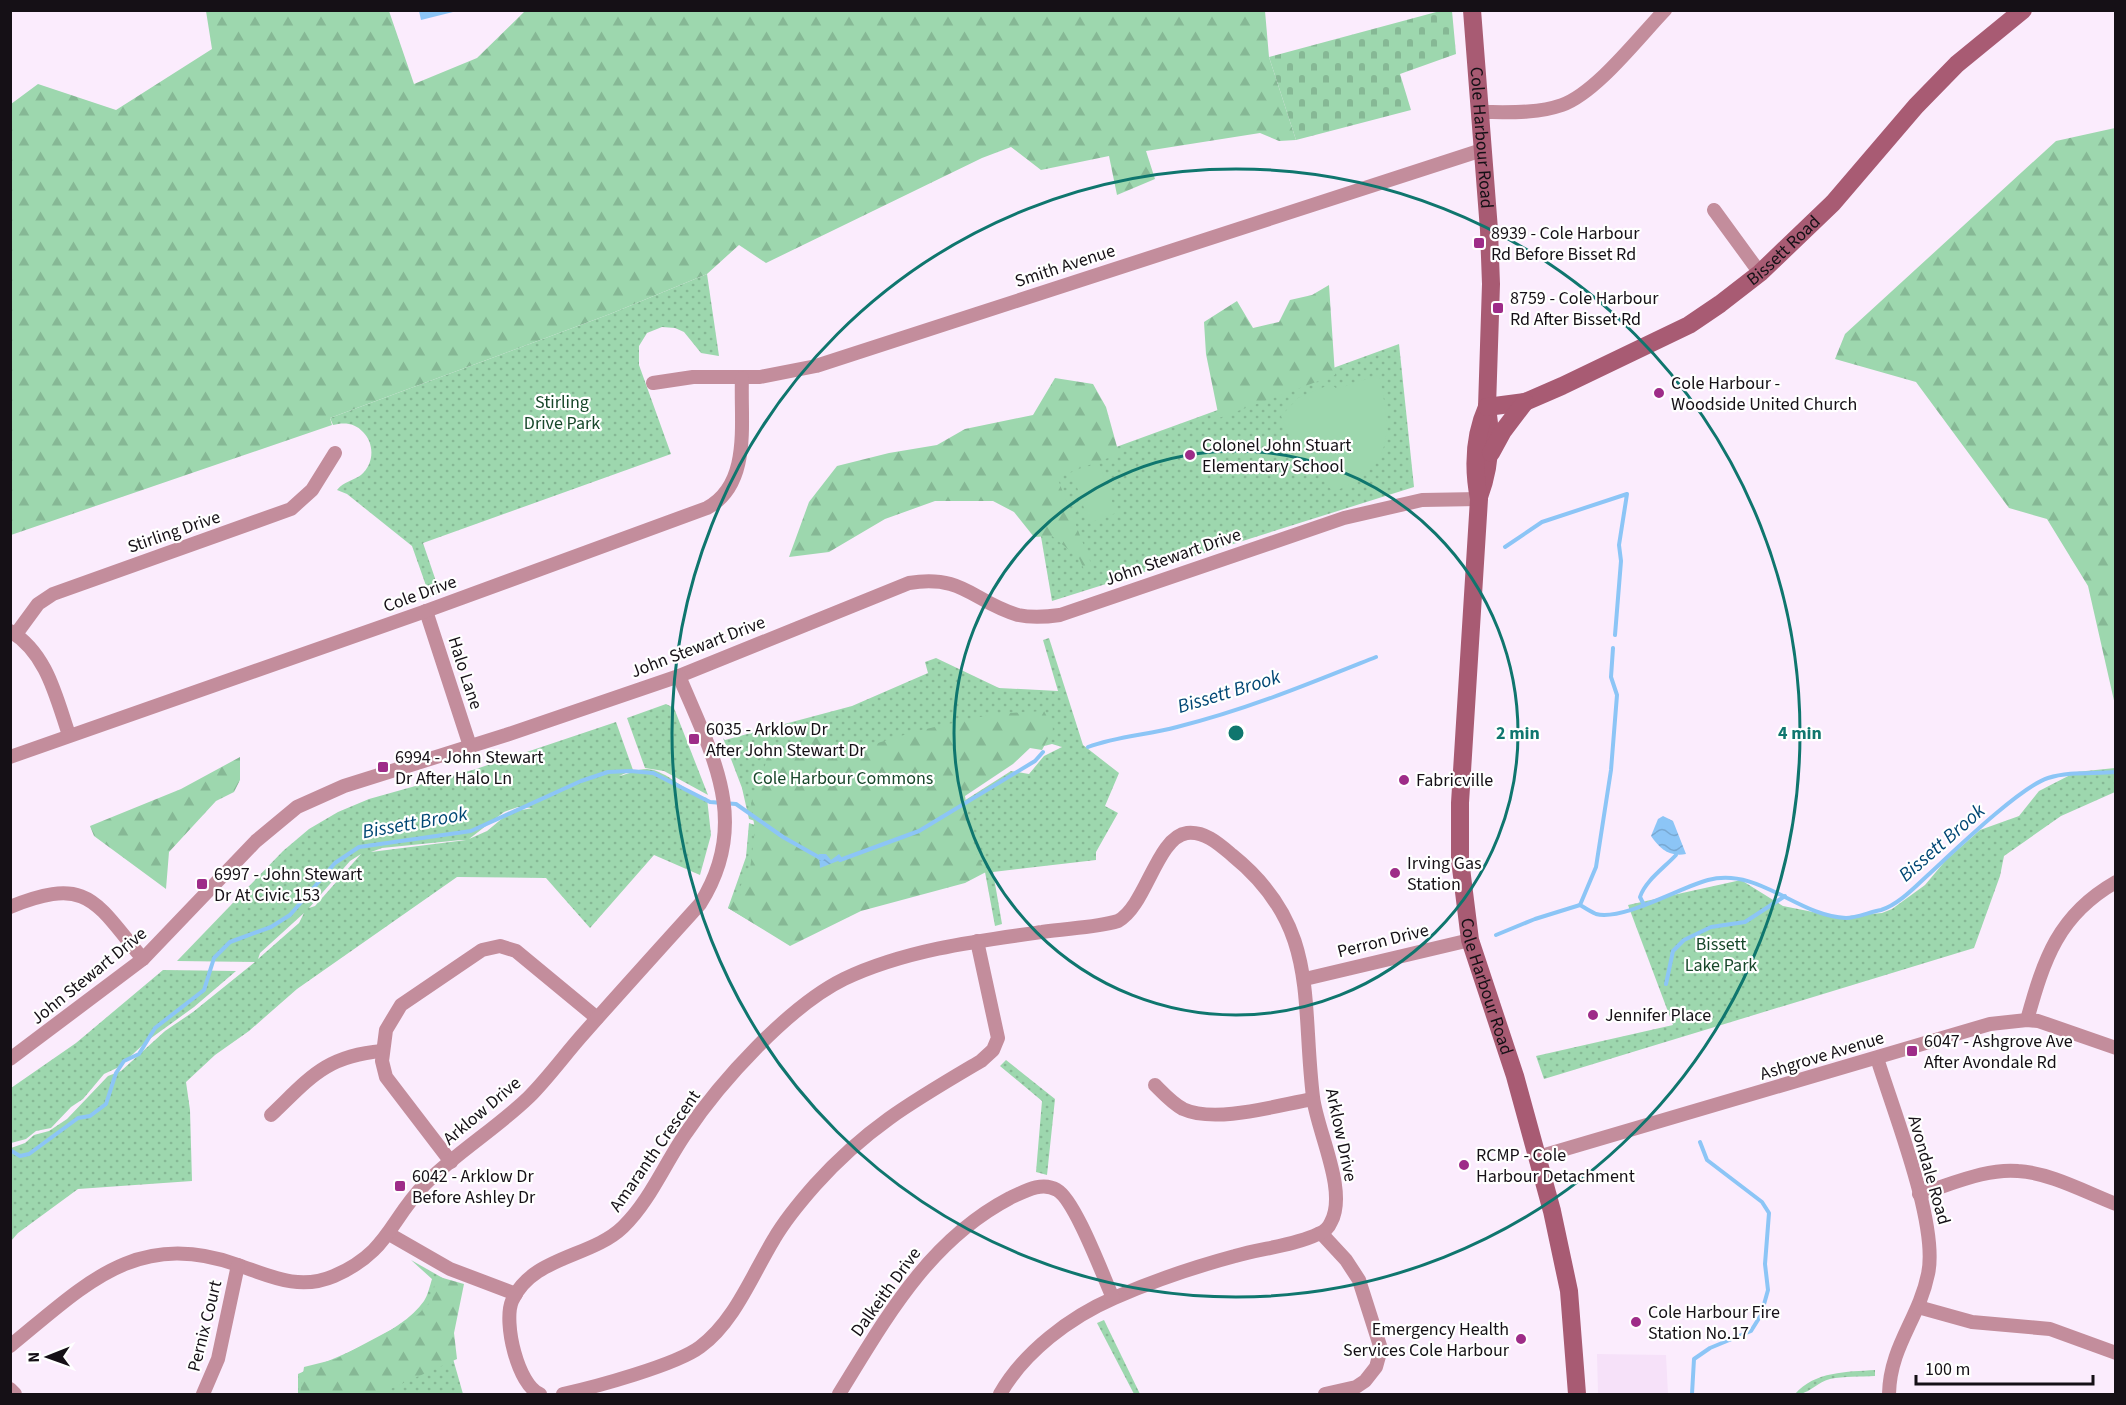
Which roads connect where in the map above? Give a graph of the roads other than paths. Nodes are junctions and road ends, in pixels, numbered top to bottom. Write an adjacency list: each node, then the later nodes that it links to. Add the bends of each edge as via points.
1 (1472, 10): 4 (main road, Cole Harbour Road)
2 (1665, 10): 4 (street, via 1601,79 1565,104 1532,111)
3 (2023, 10): 7 (main road, Bissett Road, via 1957,64 1833,203)
4 (1479, 112): 5 (main road, Cole Harbour Road)
5 (1482, 150): 8 (street, Smith Avenue, via 816,366); 11 (main road, Cole Harbour Road, via 1491,284)
6 (1714, 210): 7 (street)
7 (1760, 273): 10 (main road, Bissett Road, via 1689,325)
8 (742, 378): 9 (street, Smith Avenue, via 703,376); 15 (street, Cole Drive, via 737,472 730,487 712,505)
9 (653, 383)
10 (1525, 402): 11 (main road, Bissett Road); 13 (main road)
11 (1487, 407): 13 (main road, Cole Harbour Road); 14 (main road, Cole Harbour Road, via 1478,427 1475,476)
12 (335, 453): 16 (street, Stirling Drive, via 318,483 291,509 53,594 38,604)
13 (1489, 457): 14 (main road, Cole Harbour Road)
14 (1479, 499): 17 (street, John Stewart Drive, via 1422,501 1344,518 1060,615 1016,614 946,582 909,583); 24 (main road, Cole Harbour Road, via 1460,803 1460,860)
15 (426, 611): 18 (street, Cole Drive); 19 (street, Halo Lane)
16 (13, 633): 18 (street, via 42,661)
17 (679, 676): 19 (street, John Stewart Drive); 28 (street, Arklow Drive, via 725,799 726,825 720,863 700,904)
18 (69, 735): 20 (street, Cole Drive)
19 (470, 746): 26 (street, John Stewart Drive, via 344,786 297,807 256,841)
20 (10, 757)
21 (1185, 833): 25 (street, Amaranth Crescent, via 1172,842 1132,908 1118,921); 27 (street, Arklow Drive, via 1210,838 1267,886 1284,915)
22 (2115, 882): 29 (street, via 2086,901 2061,929)
23 (10, 907): 26 (street, via 50,893 84,897 101,908)
24 (1470, 940): 27 (street, Perron Drive); 37 (main road, Cole Harbour Road)
25 (977, 941): 44 (street, Amaranth Crescent, via 915,954 826,988 762,1043 715,1096 622,1229 542,1270); 53 (street, via 997,1034 992,1052 896,1112 838,1159 791,1214 724,1323 699,1348 674,1360)
26 (143, 959): 33 (street, John Stewart Drive)
27 (1305, 979): 35 (street, Arklow Drive)
28 (597, 1018): 31 (street, via 516,951 493,946 401,1005 387,1026); 38 (street, Arklow Drive, via 527,1099)
29 (2027, 1020): 30 (street, Ashgrove Avenue, via 2059,1027); 32 (street, Ashgrove Avenue, via 1969,1029)
30 (2115, 1048)
31 (382, 1051): 36 (street, via 356,1054 319,1069); 38 (street, via 389,1081)
32 (1876, 1058): 37 (street, Ashgrove Avenue); 39 (street, Avondale Road)
33 (10, 1059)
34 (1155, 1085): 35 (street, via 1183,1108 1210,1114)
35 (1313, 1099): 41 (street, Arklow Drive, via 1335,1186 1334,1216)
36 (271, 1115)
37 (1538, 1157): 57 (main road, Cole Harbour Road, via 1569,1291)
38 (451, 1162): 42 (street, Arklow Drive, via 424,1186)
39 (1919, 1194): 40 (street, via 1989,1174 2019,1171 2043,1176); 46 (street, Avondale Road, via 1930,1253 1928,1277)
40 (2115, 1204)
41 (1322, 1233): 45 (street, via 1181,1273); 56 (street, via 1363,1287 1381,1349 1376,1367 1365,1381)
42 (389, 1234): 43 (street, Arklow Drive, via 373,1253 332,1277 303,1282 264,1277); 44 (street, via 450,1269)
43 (238, 1265): 47 (street, Arklow Drive, via 177,1252 129,1262 87,1284); 51 (street, Pernix Court, via 218,1359)
44 (516, 1294): 52 (street, via 509,1311 510,1337 529,1387)
45 (1113, 1298): 54 (street, Dalkeith Drive, via 1065,1195 1048,1186 1023,1192 968,1225 924,1266 896,1303); 55 (street, via 1049,1338 1030,1355)
46 (1918, 1307): 48 (street, via 1971,1322 2050,1329); 58 (street, Avondale Road, via 1898,1344)
47 (10, 1346)
48 (2115, 1353)
49 (10, 1389): 50 (street)
50 (15, 1395)
51 (203, 1395)
52 (540, 1395)
53 (563, 1395)
54 (839, 1395)
55 (1000, 1395)
56 (1325, 1395)
57 (1577, 1395)
58 (1889, 1395)

